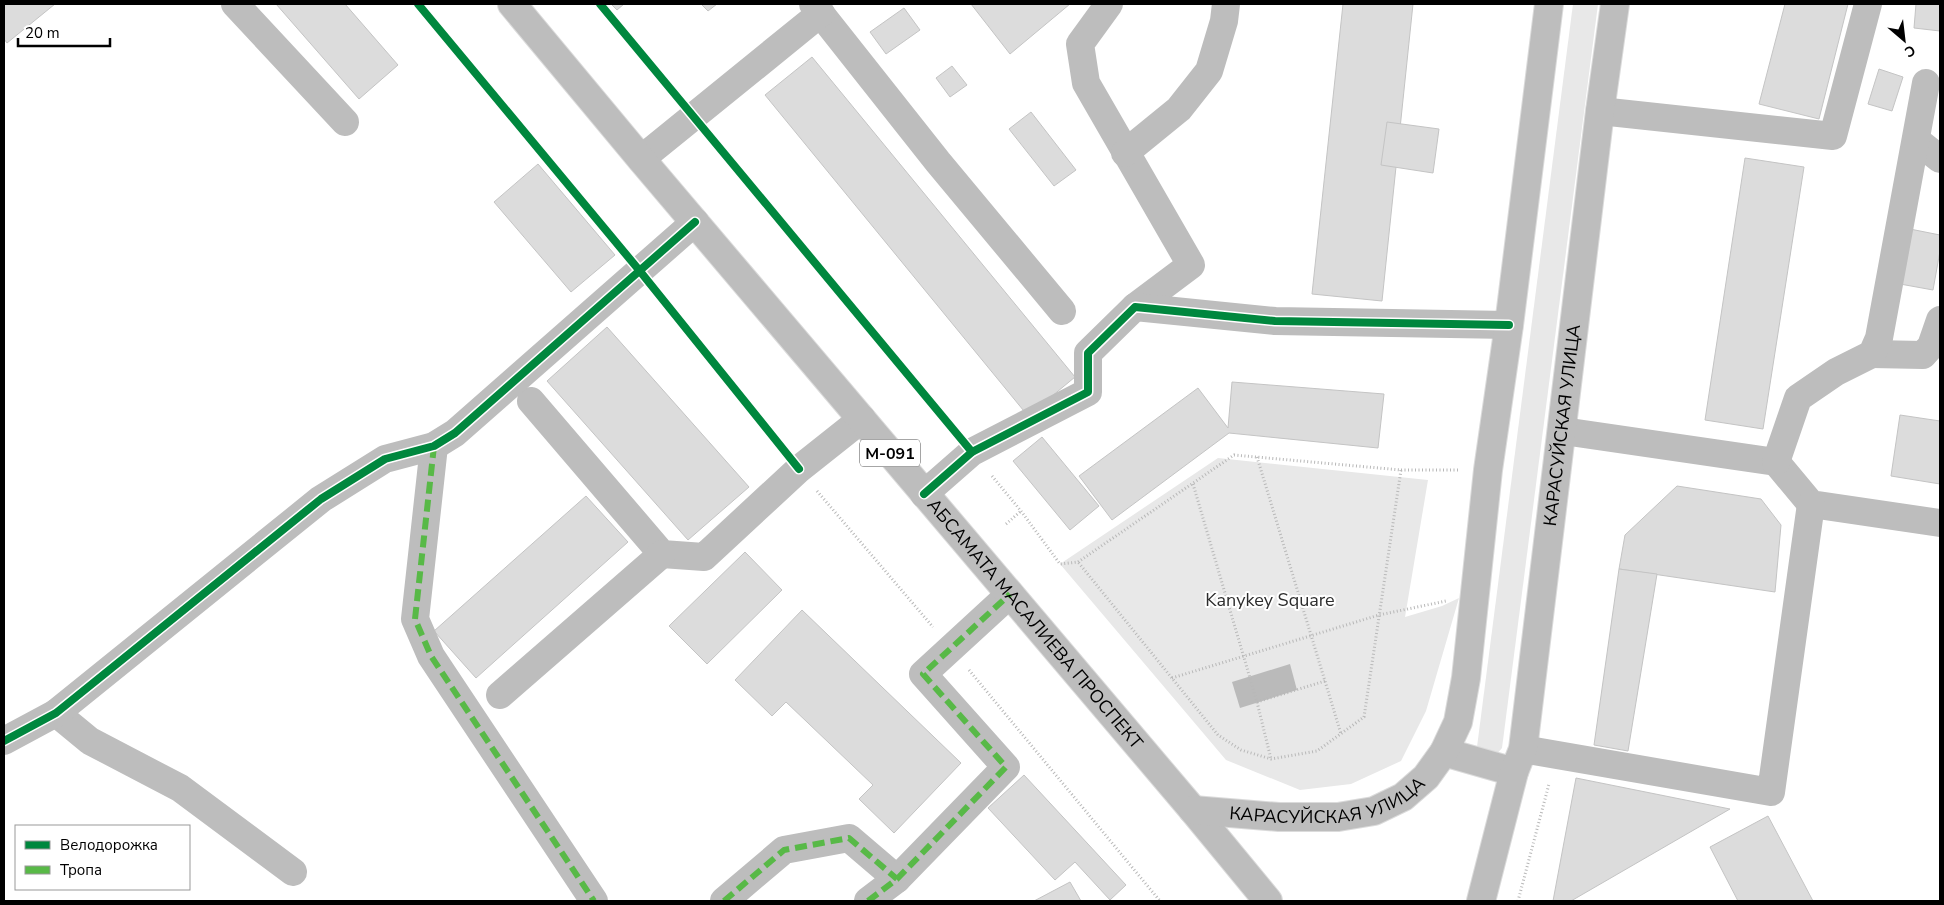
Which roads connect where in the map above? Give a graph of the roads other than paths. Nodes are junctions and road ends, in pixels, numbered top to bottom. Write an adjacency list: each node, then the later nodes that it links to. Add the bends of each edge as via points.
1 (235, 4): 11 (street)
2 (512, 4): 14 (street, АБСАМАТА МАСАЛИЕВА ПРОСПЕКТ / М-091)
3 (1109, 4): 13 (street, via 1080,44 1086,83)
4 (1226, 4): 13 (street, via 1209,71 1179,110)
5 (1549, 4): 20 (street, КАРАСУЙСКАЯ УЛИЦА)
6 (1616, 4): 10 (street, КАРАСУЙСКАЯ УЛИЦА)
7 (1868, 4): 10 (street, via 1833,136)
8 (817, 8): 14 (street); 18 (street, via 938,162)
9 (1926, 83): 12 (street)
10 (1600, 111): 24 (street, КАРАСУЙСКАЯ УЛИЦА)
11 (345, 122)
12 (1916, 140): 15 (street); 21 (street, via 1879,338)
13 (1125, 153): 17 (street, via 1191,265)
14 (641, 159): 16 (street, АБСАМАТА МАСАЛИЕВА ПРОСПЕКТ / М-091)
15 (1940, 159)
16 (696, 222): 23 (street, АБСАМАТА МАСАЛИЕВА ПРОСПЕКТ / М-091); 25 (street, via 455,433)
17 (1135, 307): 20 (street, via 1275,321); 27 (street, via 1088,353 1088,392 972,452)
18 (1062, 311)
19 (1940, 320): 21 (street, via 1934,341 1923,355)
20 (1509, 325): 35 (street, КАРАСУЙСКАЯ УЛИЦА, via 1488,470 1466,678 1458,722)
21 (1872, 354): 26 (street, via 1836,372 1798,398)
22 (531, 401): 30 (street)
23 (862, 419): 27 (street, АБСАМАТА МАСАЛИЕВА ПРОСПЕКТ / М-091); 30 (street, via 799,469 704,557)
24 (1563, 431): 26 (street); 36 (street, КАРАСУЙСКАЯ УЛИЦА)
25 (434, 446): 33 (street, via 385,459 322,498); 40 (street, via 415,619 431,656)
26 (1776, 462): 28 (street)
27 (924, 494): 31 (street, АБСАМАТА МАСАЛИЕВА ПРОСПЕКТ / М-091)
28 (1810, 504): 29 (street); 36 (street, via 1772,792 1557,755)
29 (1940, 523)
30 (662, 554): 32 (street)
31 (1010, 594): 37 (street, АБСАМАТА МАСАЛИЕВА ПРОСПЕКТ / М-091); 39 (street, via 923,674 1006,767)
32 (500, 694)
33 (56, 713): 34 (street); 38 (street, via 90,741 180,788)
34 (4, 741)
35 (1444, 752): 36 (street, КАРАСУЙСКАЯ УЛИЦА); 37 (street, КАРАСУЙСКАЯ УЛИЦА, via 1426,777 1403,797 1374,811 1338,817 1279,817)
36 (1519, 761): 44 (street)
37 (1193, 810): 43 (street, АБСАМАТА МАСАЛИЕВА ПРОСПЕКТ / М-091)
38 (293, 872)
39 (896, 878): 41 (street, via 848,838 784,850); 42 (street)
40 (594, 901)
41 (724, 901)
42 (868, 901)
43 (1268, 901)
44 (1481, 901)

